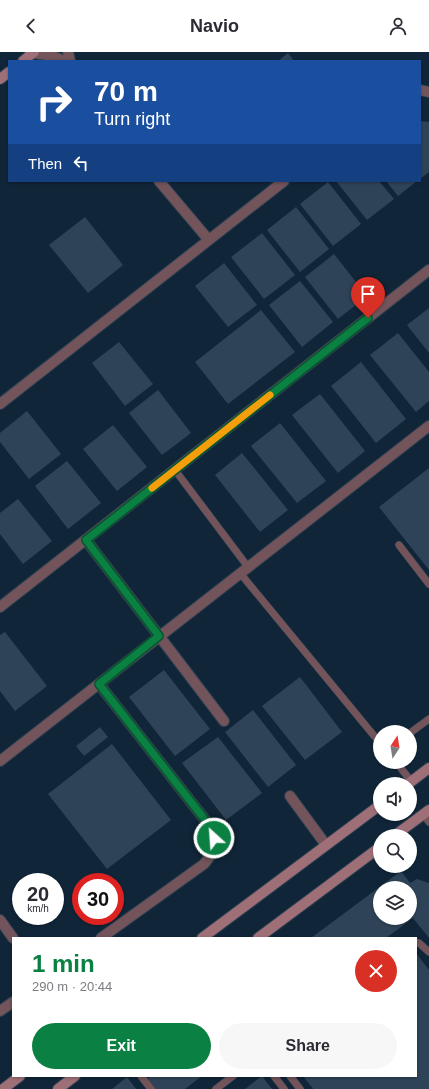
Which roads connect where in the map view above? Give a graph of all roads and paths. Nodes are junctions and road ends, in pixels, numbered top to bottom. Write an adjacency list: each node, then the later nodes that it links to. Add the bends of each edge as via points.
1 (34, 53): 2 (main road); 3 (street)
2 (24, 60)
3 (61, 60)
4 (8, 73): 5 (main road)
5 (0, 79)
6 (160, 182): 8 (street)
7 (283, 182): 8 (street)
8 (208, 239): 10 (street)
9 (429, 270): 12 (street)
10 (0, 404)
11 (429, 426): 15 (street)
12 (175, 470): 13 (street); 15 (lane)
13 (86, 540): 18 (street); 19 (street)
14 (399, 545): 17 (lane)
15 (248, 566): 16 (street)
16 (240, 573): 19 (street); 24 (lane)
17 (429, 584)
18 (0, 607)
19 (159, 636): 20 (street); 22 (street)
20 (99, 684): 25 (street); 36 (street, via 209,825 214,838 212,852 204,864)
21 (429, 719): 23 (lane)
22 (224, 722)
23 (417, 728)
24 (373, 734)
25 (0, 761)
26 (429, 768): 27 (main road)
27 (417, 777)
28 (290, 796): 32 (street)
29 (373, 810): 32 (main road)
30 (427, 815): 31 (main road)
31 (405, 829)
32 (326, 845): 37 (main road)
33 (373, 851): 38 (main road)
34 (0, 920): 35 (street)
35 (12, 937)
36 (102, 937)
37 (203, 937)
38 (259, 937)
39 (417, 942): 40 (lane)
40 (429, 952)
41 (12, 1003): 42 (street)
42 (0, 1012)
43 (19, 1077): 49 (main road)
44 (74, 1077): 50 (main road)
45 (142, 1077): 51 (lane)
46 (232, 1077): 52 (lane)
47 (275, 1077): 53 (lane)
48 (291, 1077): 54 (lane)
49 (4, 1089)
50 (58, 1089)
51 (151, 1089)
52 (216, 1089)
53 (284, 1089)
54 (300, 1089)

